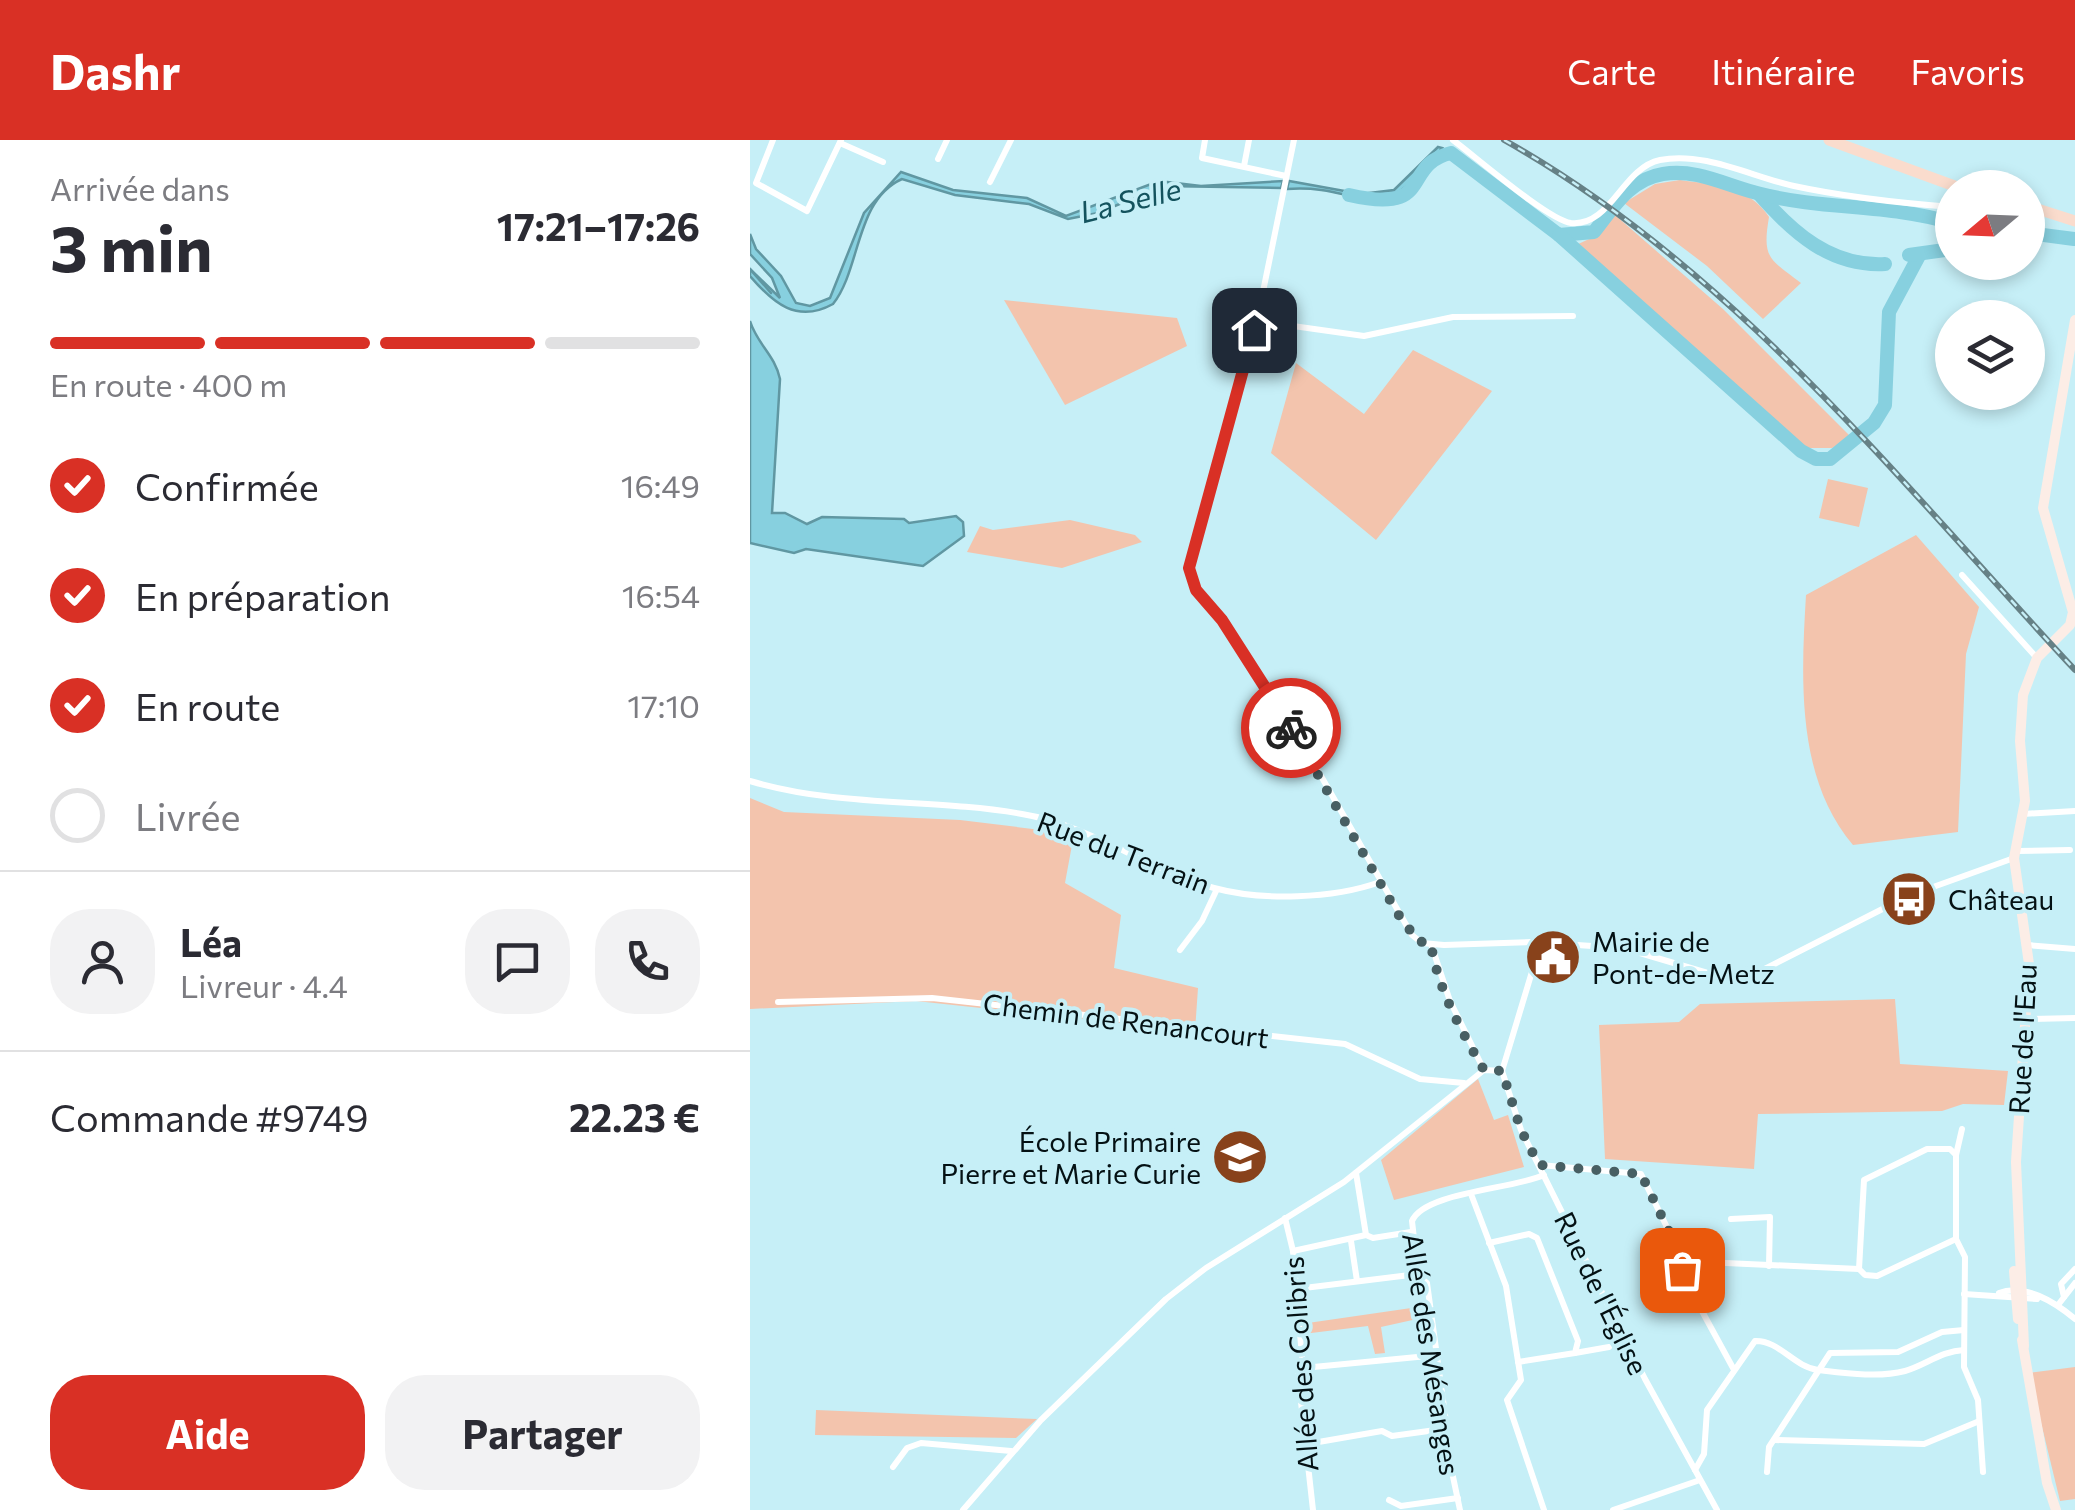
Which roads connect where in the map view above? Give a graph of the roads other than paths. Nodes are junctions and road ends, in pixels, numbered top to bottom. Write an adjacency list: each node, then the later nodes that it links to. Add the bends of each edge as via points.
1 (773, 140): 9 (street, via 756,182 801,211 810,208)
2 (947, 140): 10 (street)
3 (1010, 140): 15 (street)
4 (1204, 140): 12 (street, via 1202,158)
5 (1249, 140): 12 (street)
6 (1294, 140): 13 (street)
7 (1453, 140): 16 (street, via 1571,223 1598,214 1639,168 1668,159 1815,190)
8 (1829, 140): 14 (main road)
9 (840, 142): 11 (street)
10 (938, 159)
11 (883, 162)
12 (1244, 166): 13 (street)
13 (1286, 178): 21 (street)
14 (1935, 179)
15 (990, 182)
16 (1935, 205)
17 (2045, 211): 18 (main road)
18 (2075, 221)
19 (1572, 316): 21 (street, via 1453,317 1364,336)
20 (2075, 320): 23 (street, via 2043,508 2072,595)
21 (1257, 321): 30 (street, via 1194,540 1191,579 1321,776)
22 (1962, 575): 24 (street)
23 (2073, 623): 24 (street, Rue de l'Eau)
24 (2037, 658): 27 (street, Rue de l'Eau, via 2023,695)
25 (750, 781): 31 (street, Rue du Terrain, via 790,793 1022,814)
26 (2075, 811): 27 (street)
27 (2023, 814): 29 (street, Rue de l'Eau)
28 (2070, 850): 29 (street)
29 (2014, 854): 32 (street, via 1908,896 1749,977 1685,968 1623,948); 34 (street, Rue de l'Eau)
30 (1380, 882): 31 (street, Rue du Terrain, via 1318,893); 33 (street, via 1412,936)
31 (1217, 889): 36 (street)
32 (1542, 942): 33 (street); 41 (street)
33 (1431, 944): 40 (street)
34 (2027, 945): 35 (street); 39 (street, Rue de l'Eau)
35 (2075, 949)
36 (1180, 950)
37 (778, 1002): 42 (street, Chemin de Renancourt, via 932,998 1344,1044 1420,1080)
38 (2075, 1018): 39 (street)
39 (2025, 1019): 66 (street, Rue de l'Eau, via 2016,1144)
40 (1484, 1070): 41 (street); 42 (street)
41 (1502, 1071): 45 (street, Rue de l'Église)
42 (1466, 1083): 46 (street)
43 (1962, 1130): 44 (street)
44 (1956, 1155): 53 (street); 59 (street, via 1928,1149 1861,1184)
45 (1539, 1165): 47 (street, Rue de l'Église); 57 (street, via 1641,1174)
46 (1356, 1173): 49 (street); 52 (street)
47 (1544, 1175): 48 (street, Allée des Mésanges); 85 (street, Rue de l'Église)
48 (1471, 1194): 51 (street, Allée des Mésanges, via 1424,1206 1415,1212); 55 (street)
49 (1285, 1218): 56 (street, Allée des Colibris); 83 (street, via 1166,1299)
50 (1732, 1220): 58 (street, via 1770,1216)
51 (1411, 1232): 52 (street); 61 (street, Allée des Mésanges)
52 (1366, 1234): 54 (street)
53 (1956, 1239): 59 (street, via 1882,1276); 65 (street, via 1966,1257)
54 (1351, 1241): 56 (street); 62 (street)
55 (1490, 1243): 73 (street, via 1537,1238 1578,1342); 75 (street, via 1506,1286)
56 (1293, 1251): 64 (street, Allée des Colibris)
57 (1682, 1261): 58 (street); 77 (street, via 1685,1280)
58 (1769, 1266): 59 (street)
59 (1859, 1268)
60 (2075, 1269): 67 (street, via 2061,1284)
61 (1418, 1274): 62 (street); 74 (street, Allée des Mésanges, via 1427,1282)
62 (1357, 1281): 64 (street)
63 (2075, 1283): 67 (street)
64 (1296, 1288): 76 (street, Allée des Colibris)
65 (1964, 1294): 66 (street); 70 (street)
66 (2018, 1294): 68 (street); 97 (street, Rue de l'Eau)
67 (2064, 1297): 68 (street)
68 (2058, 1305): 69 (street)
69 (2075, 1319)
70 (1964, 1330): 72 (street); 78 (street, via 1942,1332 1898,1352 1833,1352)
71 (1609, 1347): 73 (street)
72 (1964, 1350): 78 (street, via 1900,1372); 79 (street)
73 (1575, 1352): 75 (street)
74 (1438, 1356): 76 (street); 80 (street, Allée des Mésanges)
75 (1518, 1362): 94 (street, via 1521,1380 1507,1400)
76 (1303, 1368): 82 (street, Allée des Colibris, via 1298,1375)
77 (1733, 1369): 78 (street, via 1748,1346 1761,1340); 85 (street, via 1707,1410 1704,1454)
78 (1820, 1370): 81 (street)
79 (1977, 1422): 81 (street, via 1924,1444); 87 (street)
80 (1444, 1429): 82 (street); 89 (street, Allée des Mésanges)
81 (1774, 1440): 86 (street)
82 (1307, 1444): 92 (street, Allée des Colibris)
83 (1011, 1451): 84 (street, via 921,1443 907,1448); 91 (street)
84 (894, 1468)
85 (1694, 1470): 88 (street, Rue de l'Église)
86 (1768, 1472)
87 (1982, 1472)
88 (1700, 1480): 95 (street); 96 (street, Rue de l'Église)
89 (1458, 1498): 90 (street, via 1400,1506); 93 (street, Allée des Mésanges)
90 (1390, 1500)
91 (962, 1510)
92 (1313, 1510)
93 (1460, 1510)
94 (1544, 1510)
95 (1613, 1510)
96 (1717, 1510)
97 (2056, 1510)

